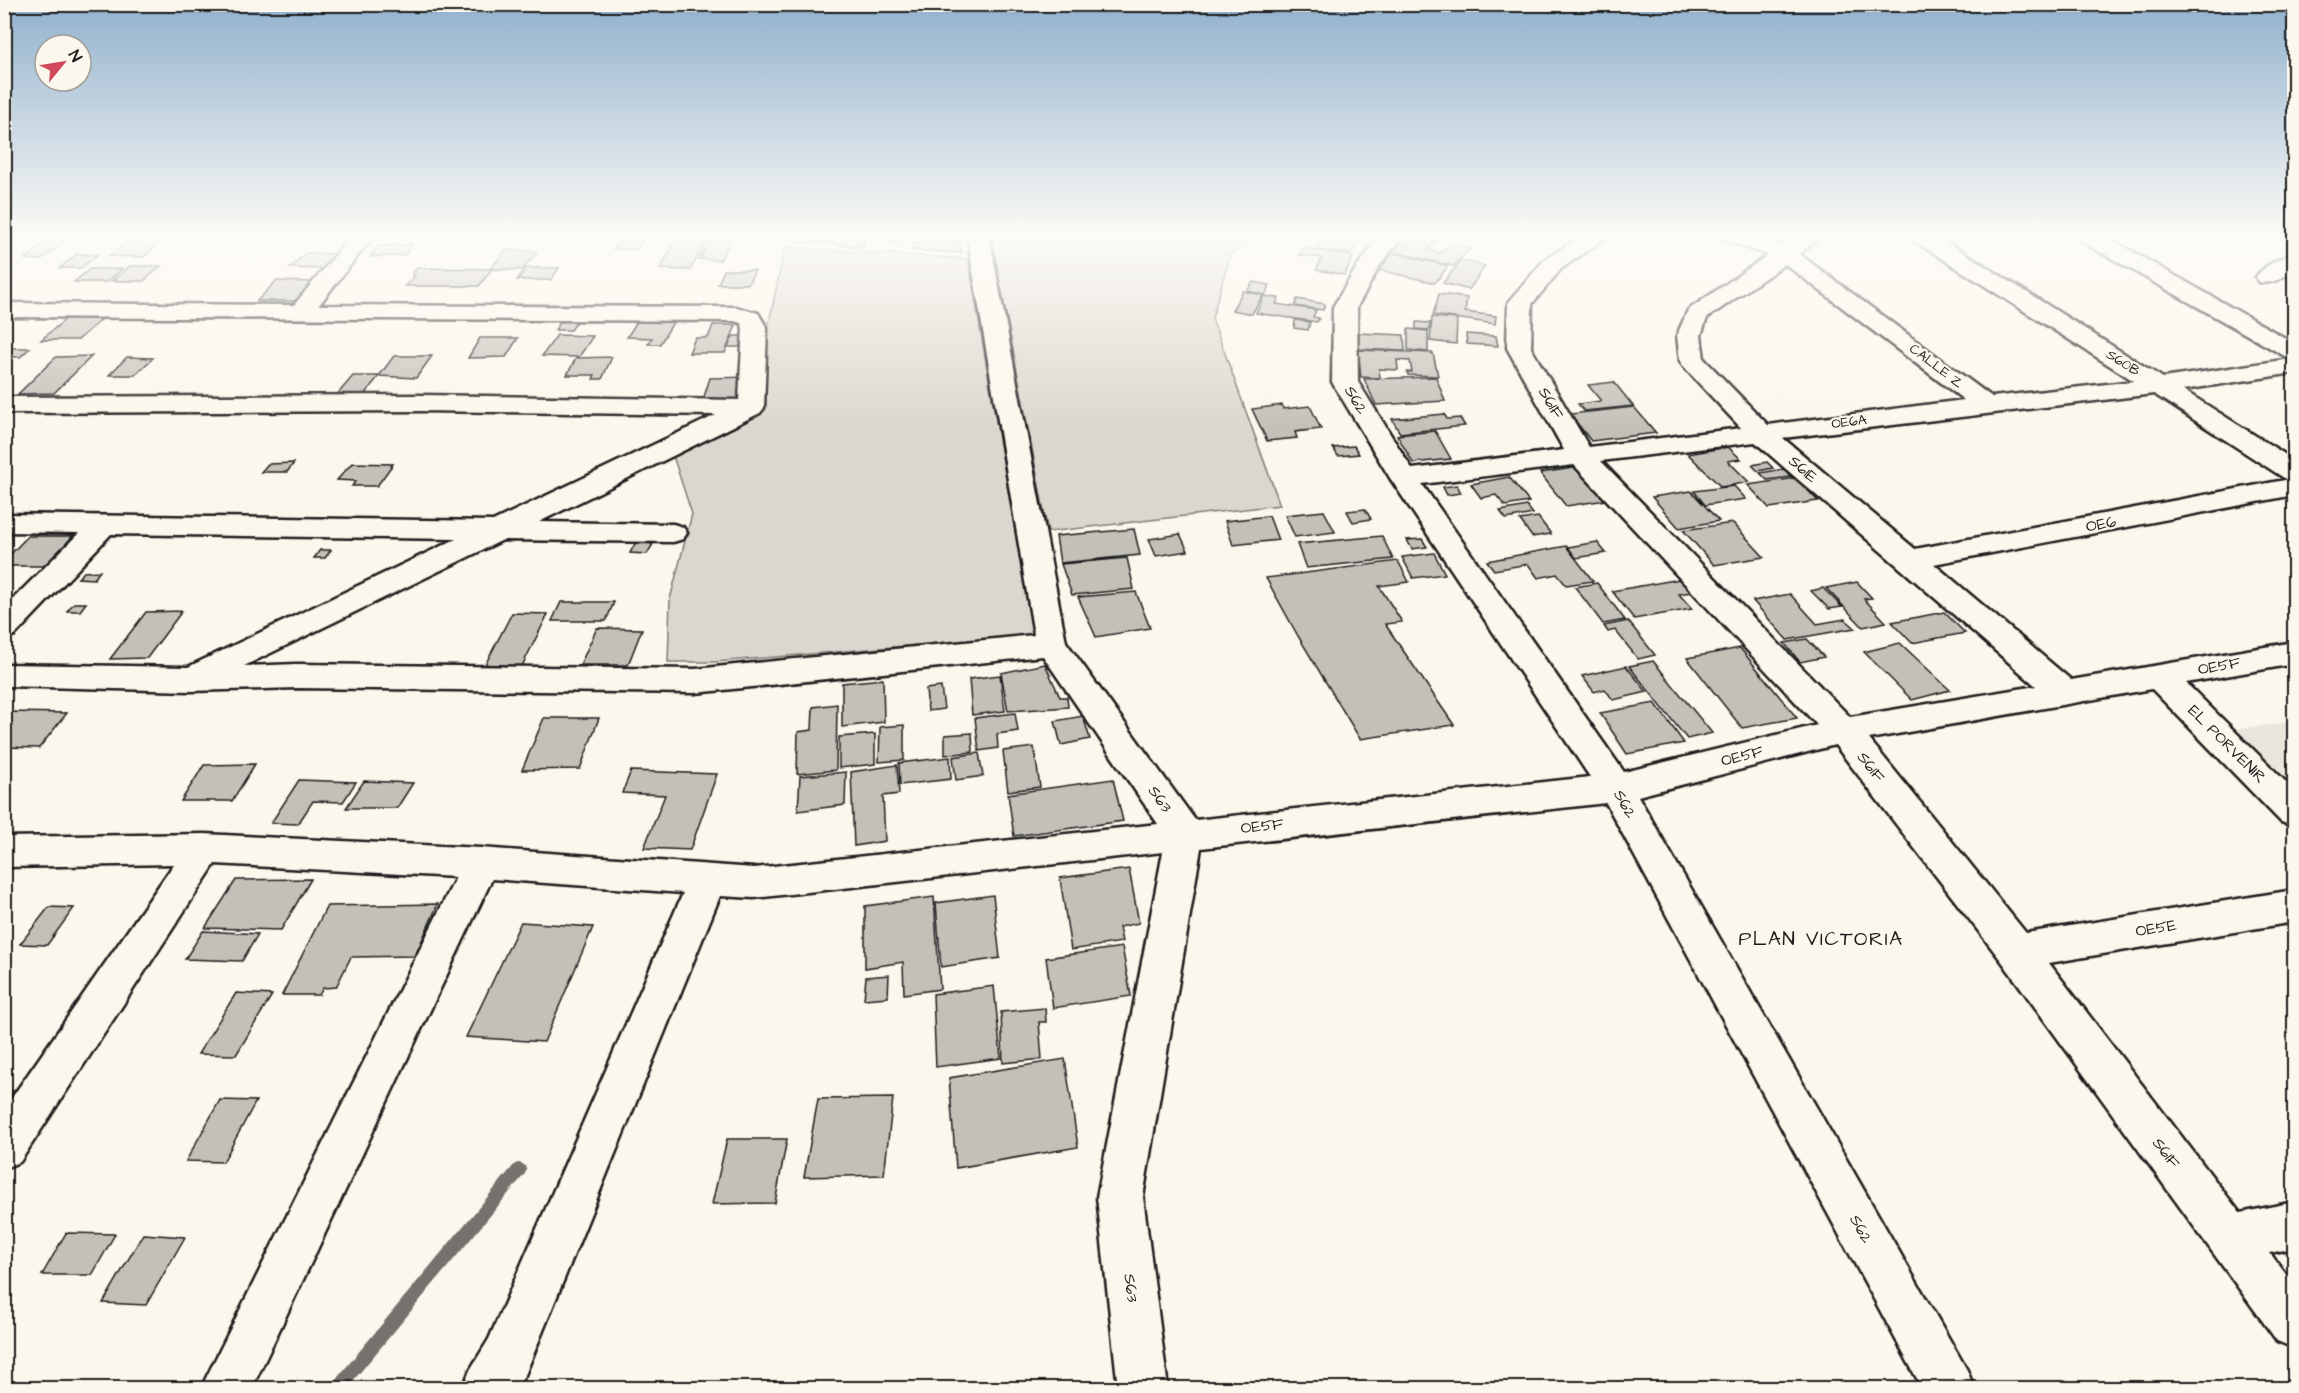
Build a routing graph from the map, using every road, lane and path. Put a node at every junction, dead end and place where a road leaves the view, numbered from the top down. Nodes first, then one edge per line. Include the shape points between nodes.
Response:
1 (310, 300) edge
2 (990, 300) edge
3 (1349, 300) edge
4 (1523, 300) edge
5 (1718, 300) edge
6 (1847, 300) edge
7 (2023, 300) edge
8 (2202, 300) edge
9 (4, 310) edge
10 (302, 310) junction
11 (2295, 353) edge
12 (2295, 366) edge
13 (2159, 386) junction
14 (4, 405) edge
15 (1987, 405) junction
16 (751, 408) junction
17 (1761, 433) junction
18 (1580, 455) junction
19 (2295, 472) edge
20 (1404, 478) junction
21 (2295, 488) edge
22 (4, 523) edge
23 (103, 525) junction
24 (494, 531) junction
25 (673, 533) dead end
26 (1907, 560) junction
27 (4, 627) edge
28 (1051, 644) junction
29 (2295, 653) edge
30 (4, 675) edge
31 (2160, 677) junction
32 (190, 679) junction
33 (2064, 692) junction
34 (1843, 731) junction
35 (1616, 788) junction
36 (2295, 812) edge
37 (1185, 834) junction
38 (205, 849) junction
39 (4, 852) edge
40 (481, 863) junction
41 (708, 880) junction
42 (2295, 906) edge
43 (2017, 951) junction
44 (4, 1147) edge
45 (2295, 1225) edge
46 (2230, 1238) junction
47 (2295, 1324) edge
48 (226, 1389) edge
49 (488, 1389) edge
50 (1143, 1389) edge
51 (1949, 1389) edge

1 - 10 street
2 - 28 street, S63
3 - 20 street, S62 via 1345,307 1345,382
4 - 18 street, S61F via 1519,348
5 - 17 street, S61E via 1696,315 1689,335 1692,361
6 - 15 street, CALLE Z
7 - 13 street, S60B
8 - 11 street
9 - 10 street
10 - 16 street via 735,314 750,318 755,328
12 - 13 street, OE6A
13 - 15 street, OE6A
13 - 19 street, S60B
14 - 16 street via 421,403
15 - 17 street, OE6A
16 - 24 street
17 - 18 street, OE6A
17 - 26 street, S61E
18 - 20 street, OE6A
18 - 34 street, S61F
20 - 35 street, S62
21 - 26 street, OE6
22 - 23 street
23 - 24 street
23 - 27 street
24 - 25 street
24 - 32 street
26 - 33 street, S61E
28 - 32 street via 695,681 297,676
28 - 37 street, S63
29 - 31 street, OE5F
30 - 32 street
31 - 33 street, OE5F
31 - 36 street, EL PORVENIR
33 - 34 street, OE5F
34 - 35 street, OE5F
34 - 43 street, S61F
35 - 37 street, OE5F
35 - 51 street, S62
37 - 41 street, OE5F via 754,883
37 - 50 street, S63 via 1120,1197
38 - 39 street, OE5F
38 - 40 street, OE5F
38 - 44 street
40 - 41 street, OE5F
40 - 48 street
41 - 49 street via 507,1357
42 - 43 street, OE5E
43 - 46 street, S61F
45 - 46 street
46 - 47 street, S61F

